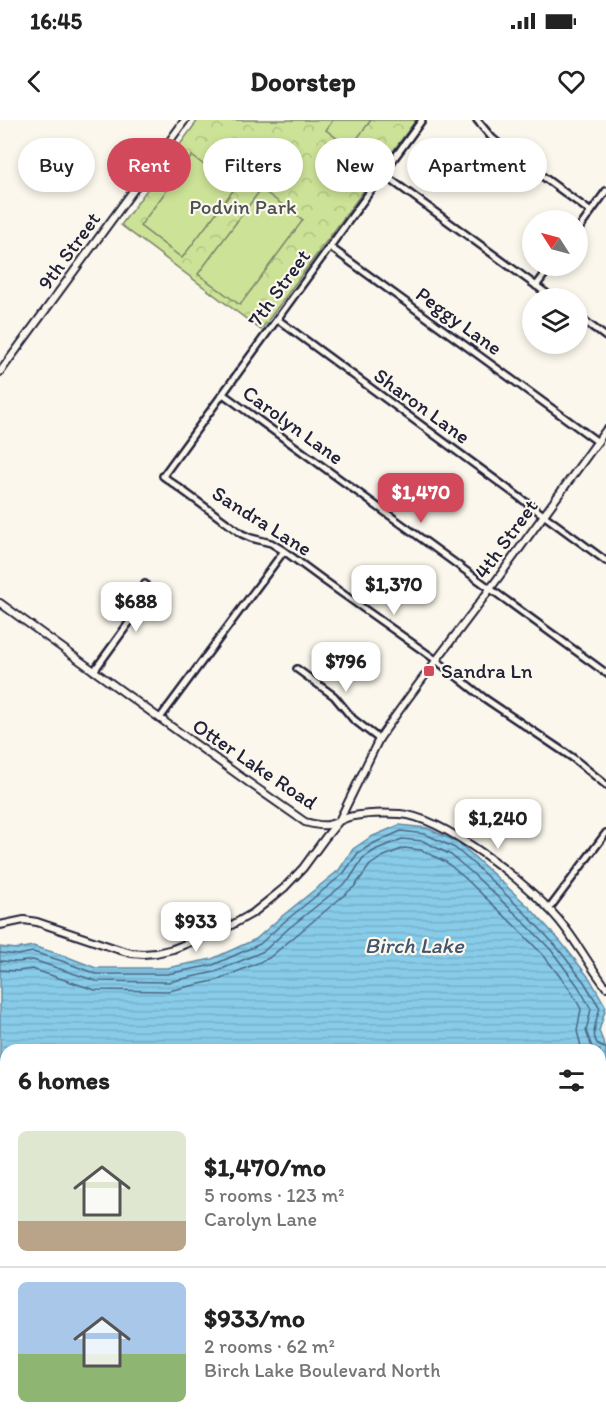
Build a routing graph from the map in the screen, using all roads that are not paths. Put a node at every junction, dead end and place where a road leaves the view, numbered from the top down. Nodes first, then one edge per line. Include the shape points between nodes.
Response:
1 (185, 120) edge
2 (422, 120) edge
3 (477, 120) edge
4 (395, 157) edge
5 (395, 183) edge
6 (606, 191) edge
7 (370, 192) edge
8 (591, 212) junction
9 (588, 216) edge
10 (330, 247) junction
11 (544, 276) edge
12 (536, 286) junction
13 (539, 288) edge
14 (277, 319) junction
15 (588, 324) edge
16 (606, 337) edge
17 (0, 372) edge
18 (223, 394) junction
19 (606, 430) edge
20 (598, 442) junction
21 (163, 476) joint
22 (544, 515) junction
23 (284, 551) junction
24 (606, 561) edge
25 (145, 584) dead end
26 (490, 589) junction
27 (0, 603) edge
28 (436, 660) junction
29 (297, 669) dead end
30 (94, 671) junction
31 (606, 673) edge
32 (160, 718) junction
33 (379, 739) junction
34 (606, 785) edge
35 (339, 821) junction
36 (606, 832) edge
37 (549, 909) junction
38 (0, 925) edge
39 (606, 987) edge

1 - 17 street, 9th Street
2 - 4 street, 7th Street
3 - 8 street via 503,147
5 - 12 street
6 - 8 street
7 - 10 street, 7th Street
8 - 9 street
10 - 14 street, 7th Street
10 - 20 street, Peggy Lane
11 - 12 street
12 - 13 street
14 - 18 street, 7th Street
14 - 22 street, Sharon Lane
15 - 16 street
18 - 21 street, 7th Street
18 - 26 street, Carolyn Lane
19 - 20 street, 4th Street
20 - 22 street, 4th Street
21 - 23 street, Sandra Lane via 238,531
22 - 24 street, Sharon Lane
22 - 26 street, 4th Street
23 - 28 street, Sandra Lane
23 - 32 street
25 - 30 street via 144,602
26 - 28 street, 4th Street
26 - 31 street, Carolyn Lane
27 - 30 street, Otter Lake Road
28 - 33 street, 4th Street
28 - 34 street, Sandra Lane
29 - 33 street via 334,696 353,719
30 - 32 street, Otter Lake Road
32 - 35 street, Otter Lake Road via 305,822 327,825
33 - 35 street, 4th Street
35 - 37 street, Otter Lake Road via 376,813 427,821 476,848
35 - 38 street, 4th Street via 294,878 253,913 168,951 131,953 37,922 24,920
36 - 37 street
37 - 39 street, Otter Lake Road

